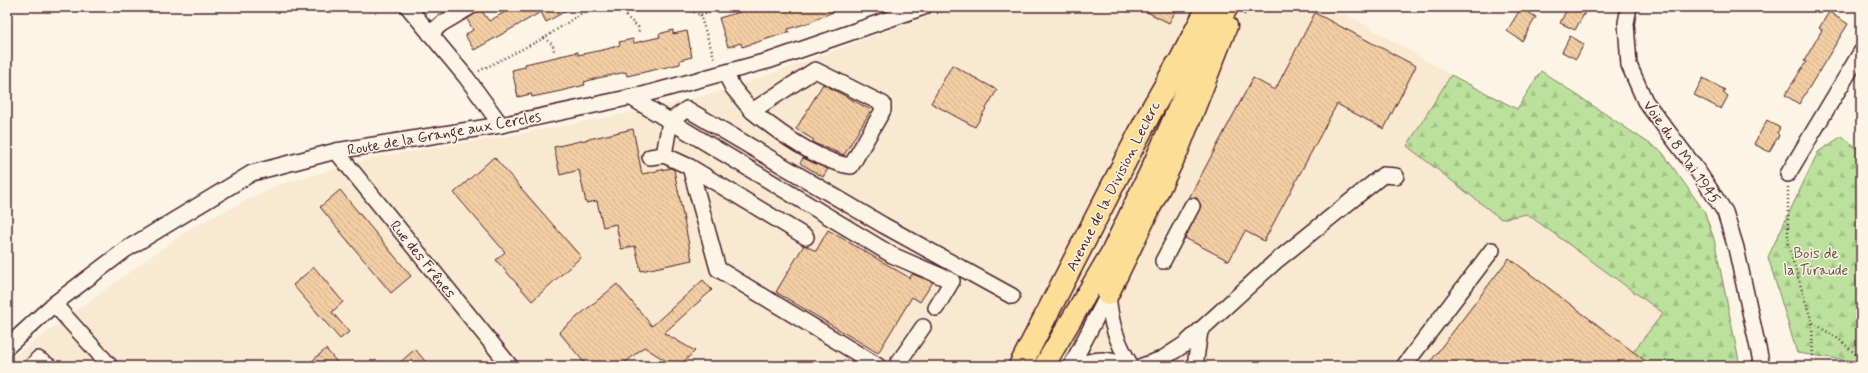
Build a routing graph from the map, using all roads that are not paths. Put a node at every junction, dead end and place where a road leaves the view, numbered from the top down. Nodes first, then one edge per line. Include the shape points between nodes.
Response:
1 (408, 7) edge
2 (470, 7) edge
3 (924, 7) edge
4 (1207, 7) edge
5 (1228, 7) edge
6 (1233, 7) edge
7 (1629, 7) edge
8 (908, 10) edge
9 (430, 34) junction
10 (1861, 52) edge
11 (1177, 65) joint
12 (722, 73) junction
13 (630, 97) junction
14 (752, 111) junction
15 (670, 120) junction
16 (501, 125) junction
17 (336, 151) junction
18 (690, 167) junction
19 (1788, 174) road end
20 (1396, 176) dead end
21 (1192, 206) dead end
22 (806, 237) dead end
23 (1492, 250) dead end
24 (1164, 261) dead end
25 (1108, 295) junction
26 (1012, 296) dead end
27 (54, 304) junction
28 (936, 308) dead end
29 (923, 327) dead end
30 (1200, 331) junction
31 (7, 347) edge
32 (32, 366) edge
33 (49, 366) edge
34 (110, 366) edge
35 (510, 366) edge
36 (878, 366) edge
37 (896, 366) edge
38 (1020, 366) edge
39 (1044, 366) edge
40 (1071, 366) edge
41 (1077, 366) edge
42 (1126, 366) edge
43 (1131, 366) edge
44 (1142, 366) edge
45 (1195, 366) edge
46 (1404, 366) edge
47 (1762, 366) edge

1 - 9 street
2 - 9 street via 441,24
3 - 8 street, Route de la Grange aux Cercles
4 - 11 main road, Avenue de la Division Leclerc
5 - 39 main road, Avenue de la Division Leclerc via 1209,38 1112,250
6 - 25 main road via 1222,43 1178,151
7 - 47 street, Voie du 8 Mai 1945 via 1626,23 1629,65 1645,101 1725,212 1736,248
8 - 12 street, Route de la Grange aux Cercles via 771,60
9 - 16 street
10 - 19 street
11 - 38 highway, Avenue de la Division Leclerc
12 - 13 street, Route de la Grange aux Cercles
12 - 14 street
13 - 15 street
13 - 16 street, Route de la Grange aux Cercles
14 - 14 street via 815,70 883,104 883,110 851,166 837,164 783,135
15 - 18 street via 657,156
15 - 26 street via 688,109 883,225
15 - 28 street via 892,255 952,281
16 - 17 street, Route de la Grange aux Cercles
17 - 27 street, Route de la Grange aux Cercles via 252,173 125,250
17 - 35 street, Rue des Frênes
18 - 22 street
18 - 36 street via 718,269
20 - 30 street via 1383,176 1275,262
21 - 24 street
23 - 46 street
25 - 40 street
25 - 43 street via 1110,319 1118,342
27 - 31 street, Route de la Grange aux Cercles
27 - 34 street
29 - 37 street
30 - 44 street via 1172,353
30 - 45 street
32 - 33 street via 38,359
41 - 42 street via 1100,359 1114,360

